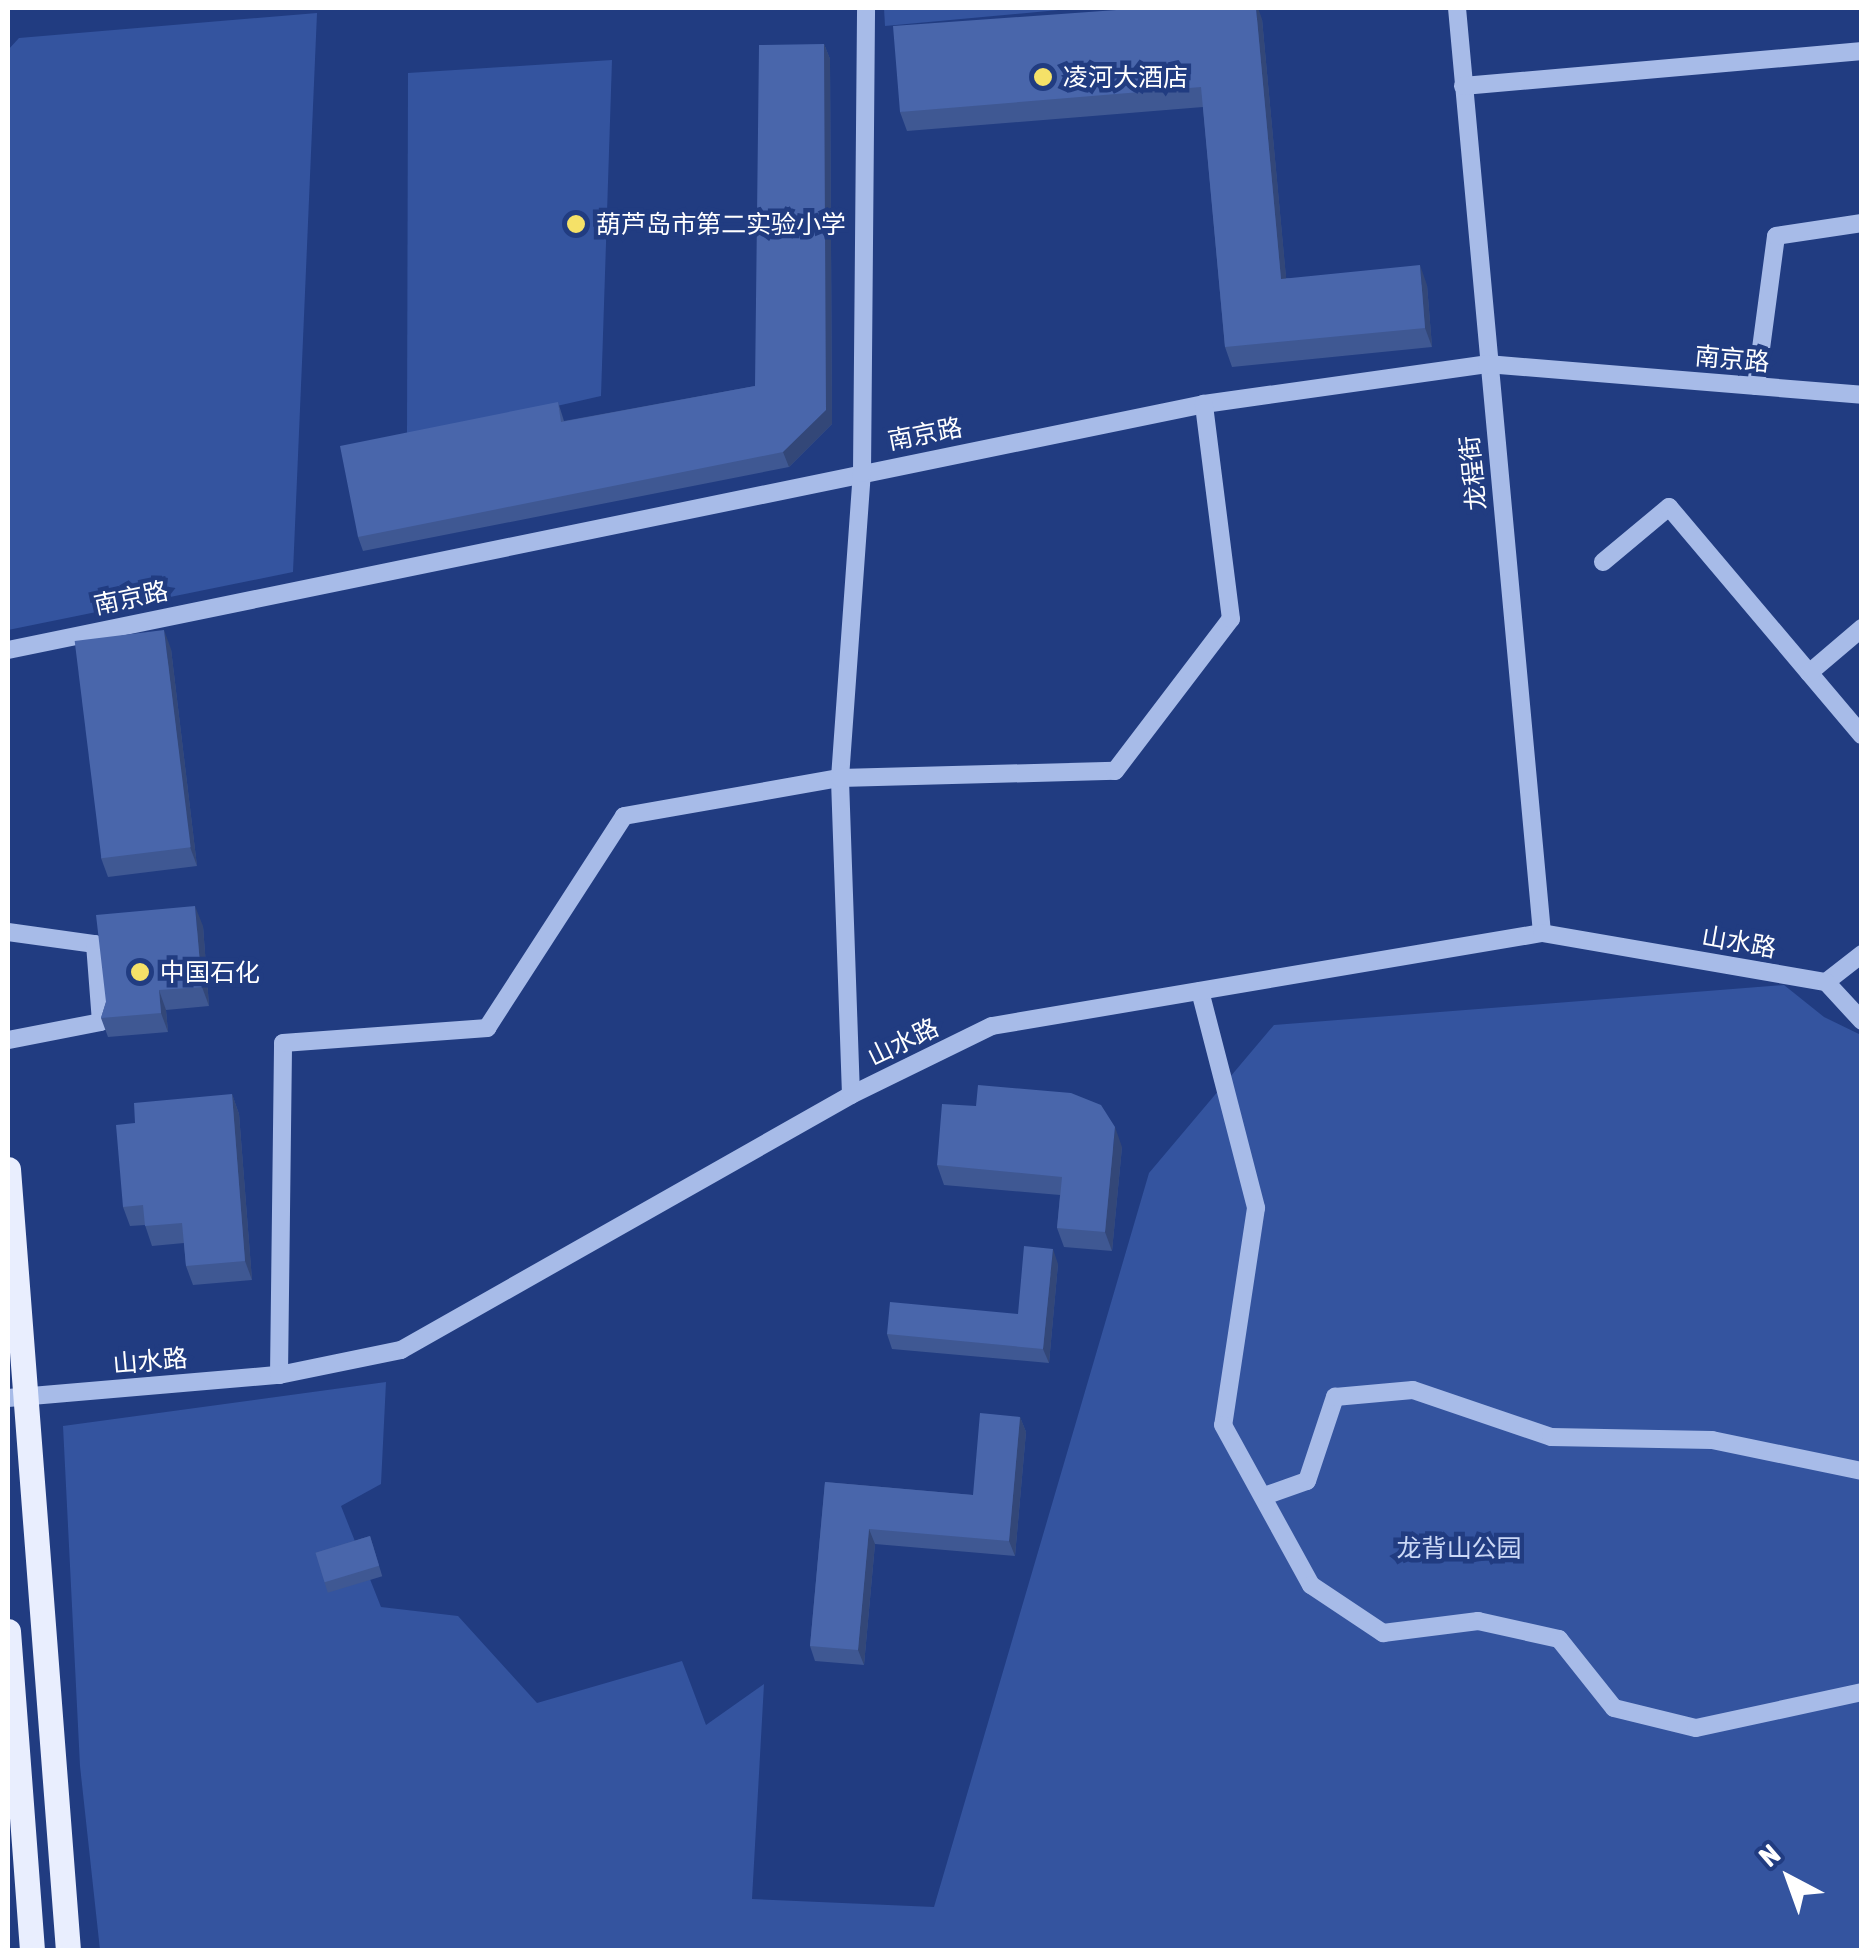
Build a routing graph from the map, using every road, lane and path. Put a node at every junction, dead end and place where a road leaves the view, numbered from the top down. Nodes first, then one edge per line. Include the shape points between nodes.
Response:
1 (866, 8) edge
2 (1457, 8) edge
3 (1862, 51) edge
4 (1463, 86) junction
5 (1862, 223) edge
6 (1487, 364) junction
7 (1756, 386) junction
8 (1862, 394) edge
9 (1204, 404) junction
10 (862, 473) junction
11 (1603, 562) dead end
12 (1862, 628) edge
13 (8, 650) edge
14 (1808, 673) junction
15 (1862, 735) edge
16 (840, 778) junction
17 (8, 932) edge
18 (1542, 934) junction
19 (1862, 954) edge
20 (1826, 982) junction
21 (1200, 991) junction
22 (1862, 1020) edge
23 (8, 1040) edge
24 (851, 1096) junction
25 (8, 1170) edge
26 (279, 1376) junction
27 (17, 1397) edge
28 (1862, 1471) edge
29 (1267, 1494) junction
30 (8, 1631) edge
31 (1862, 1692) edge
32 (32, 1950) edge
33 (68, 1950) edge

1 - 10 street
2 - 4 street, 龙程街
3 - 4 street
4 - 6 street, 龙程街
5 - 7 street via 1776,236
6 - 7 street, 南京路
6 - 9 street, 南京路
6 - 18 street, 龙程街
7 - 8 street, 南京路
9 - 10 street, 南京路
9 - 16 street via 1231,619 1115,771
10 - 13 street, 南京路
10 - 16 street
11 - 14 street via 1669,507
12 - 14 street
14 - 15 street
16 - 24 street
16 - 26 street via 624,816 487,1028 283,1043
17 - 23 street via 94,944 101,1022
18 - 20 street, 山水路
18 - 21 street, 山水路
19 - 20 street
20 - 22 street
21 - 24 street, 山水路 via 992,1026
21 - 29 street via 1256,1208 1223,1425
24 - 26 street, 山水路 via 400,1350
25 - 27 main road
26 - 27 street, 山水路
27 - 33 main road
28 - 29 street via 1712,1440 1551,1437 1413,1390 1334,1396 1307,1481
29 - 31 street via 1311,1585 1382,1633 1478,1621 1558,1639 1614,1708 1696,1728
30 - 32 main road

